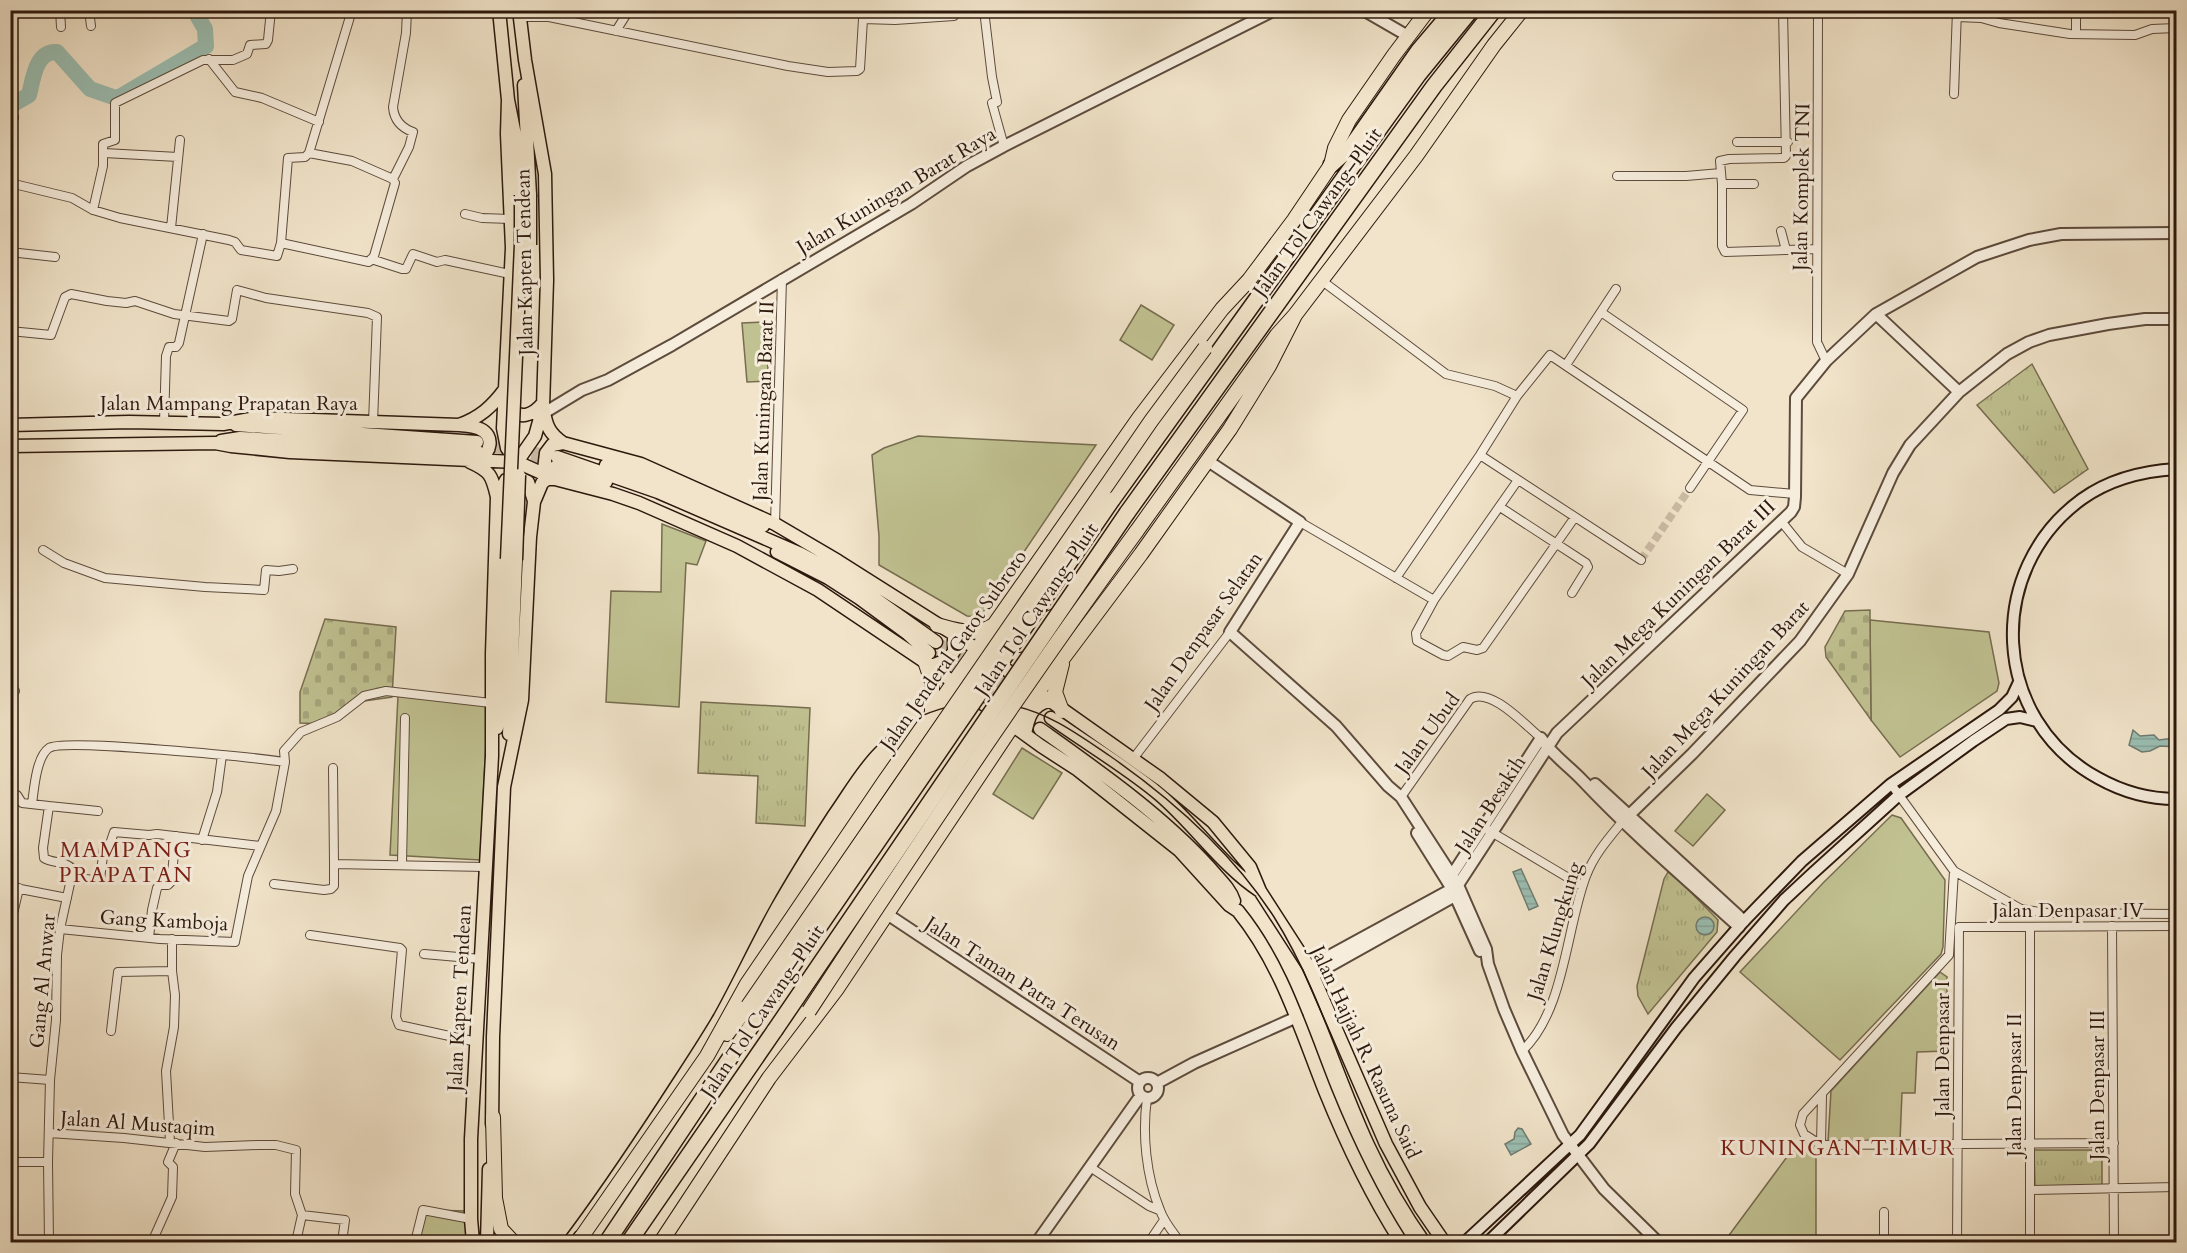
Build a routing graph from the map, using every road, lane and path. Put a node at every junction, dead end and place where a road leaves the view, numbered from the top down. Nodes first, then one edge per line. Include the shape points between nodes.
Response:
1 (60, 10) edge
2 (89, 10) edge
3 (271, 10) edge
4 (352, 10) edge
5 (407, 10) edge
6 (499, 10) edge
7 (629, 10) edge
8 (905, 10) edge
9 (957, 10) edge
10 (984, 10) edge
11 (1275, 10) edge
12 (1363, 10) edge
13 (1428, 10) edge
14 (1453, 10) edge
15 (1470, 10) edge
16 (1494, 10) edge
17 (1522, 10) edge
18 (1783, 10) edge
19 (1818, 10) edge
20 (2076, 10) edge
21 (520, 14) edge
22 (1957, 14) edge
23 (905, 20) junction
24 (90, 26) dead end
25 (62, 27) dead end
26 (2176, 28) edge
27 (616, 31) junction
28 (2076, 34) junction
29 (1408, 36) junction
30 (212, 59) junction
31 (525, 60) junction
32 (1954, 94) dead end
33 (508, 100) junction
34 (14, 117) dead end
35 (319, 122) junction
36 (10, 133) edge
37 (180, 140) dead end
38 (1737, 142) dead end
39 (1788, 142) junction
40 (1004, 146) junction
41 (104, 153) junction
42 (309, 153) junction
43 (178, 157) junction
44 (1331, 165) junction
45 (1721, 173) junction
46 (1617, 176) dead end
47 (393, 179) junction
48 (10, 183) edge
49 (1722, 184) junction
50 (1754, 184) dead end
51 (525, 195) junction
52 (93, 210) junction
53 (465, 214) dead end
54 (511, 219) junction
55 (171, 228) junction
56 (1781, 231) dead end
57 (2176, 233) edge
58 (203, 234) junction
59 (1744, 242) dead end
60 (281, 243) junction
61 (1817, 249) junction
62 (1786, 250) junction
63 (1739, 251) junction
64 (10, 252) edge
65 (55, 257) dead end
66 (370, 261) junction
67 (510, 274) junction
68 (783, 279) junction
69 (1249, 280) junction
70 (1321, 280) junction
71 (1616, 290) dead end
72 (1601, 312) junction
73 (1876, 314) junction
74 (184, 315) junction
75 (1294, 315) junction
76 (2176, 318) edge
77 (10, 331) edge
78 (1826, 361) junction
79 (1566, 365) junction
80 (2176, 380) edge
81 (1959, 392) junction
82 (504, 394) junction
83 (1517, 396) junction
84 (544, 408) junction
85 (2176, 410) edge
86 (164, 422) junction
87 (373, 423) junction
88 (223, 424) junction
89 (10, 425) edge
90 (459, 425) junction
91 (563, 443) junction
92 (10, 446) edge
93 (475, 453) junction
94 (1480, 455) junction
95 (509, 457) junction
96 (1208, 461) junction
97 (1707, 463) junction
98 (556, 468) junction
99 (2176, 469) edge
100 (1518, 480) junction
101 (505, 481) junction
102 (1690, 488) tunnel mouth
103 (1795, 494) junction
104 (497, 497) junction
105 (534, 502) junction
106 (1078, 506) junction
107 (1500, 507) junction
108 (1575, 517) junction
109 (1781, 521) junction
110 (1300, 522) junction
111 (775, 524) junction
112 (792, 535) junction
113 (1557, 544) junction
114 (1051, 545) junction
115 (737, 546) junction
116 (43, 550) dead end
117 (1141, 554) junction
118 (512, 559) junction
119 (1641, 560) dead end
120 (293, 569) dead end
121 (1848, 574) junction
122 (1396, 578) junction
123 (1115, 589) junction
124 (1572, 593) dead end
125 (1434, 600) junction
126 (1105, 602) junction
127 (937, 625) junction
128 (992, 627) junction
129 (1230, 632) junction
130 (954, 635) junction
131 (916, 643) junction
132 (977, 649) junction
133 (930, 655) junction
134 (1064, 657) junction
135 (1001, 666) junction
136 (954, 681) junction
137 (2019, 682) junction
138 (1037, 693) junction
139 (1049, 702) junction
140 (491, 703) junction
141 (931, 714) junction
142 (1056, 715) junction
143 (405, 718) dead end
144 (2037, 721) junction
145 (1013, 724) junction
146 (1040, 729) dead end
147 (1025, 734) junction
148 (1549, 740) junction
149 (222, 755) junction
150 (492, 756) junction
151 (1133, 759) junction
152 (285, 762) junction
153 (508, 765) junction
154 (333, 768) dead end
155 (1891, 784) junction
156 (1388, 786) junction
157 (10, 793) edge
158 (1899, 795) junction
159 (1401, 797) junction
160 (2176, 799) edge
161 (32, 804) junction
162 (49, 806) junction
163 (98, 811) dead end
164 (861, 818) junction
165 (1625, 819) junction
166 (1488, 830) junction
167 (176, 836) junction
168 (202, 840) junction
169 (260, 846) junction
170 (334, 864) junction
171 (402, 864) junction
172 (919, 866) junction
173 (485, 867) junction
174 (1954, 871) junction
175 (1452, 875) junction
176 (72, 877) junction
177 (274, 884) dead end
178 (1582, 886) junction
179 (15, 887) edge
180 (1455, 890) junction
181 (1260, 891) junction
182 (67, 898) junction
183 (1238, 910) junction
184 (886, 914) junction
185 (2176, 914) edge
186 (1741, 924) junction
187 (2176, 926) edge
188 (10, 927) edge
189 (1959, 927) joint
190 (2030, 927) junction
191 (2112, 927) junction
192 (60, 929) junction
193 (310, 935) dead end
194 (149, 938) junction
195 (172, 939) junction
196 (424, 954) dead end
197 (481, 959) junction
198 (172, 971) junction
199 (1311, 971) junction
200 (1297, 1017) junction
201 (111, 1031) dead end
202 (477, 1042) junction
203 (1521, 1051) junction
204 (707, 1056) junction
205 (784, 1056) junction
206 (10, 1077) edge
207 (50, 1080) junction
208 (1140, 1082) junction
209 (1157, 1083) junction
210 (1822, 1095) junction
211 (1144, 1096) junction
212 (493, 1117) junction
213 (49, 1133) junction
214 (173, 1143) junction
215 (2114, 1143) junction
216 (1957, 1144) junction
217 (2030, 1144) junction
218 (1570, 1145) junction
219 (1821, 1145) junction
220 (1578, 1156) junction
221 (10, 1162) edge
222 (48, 1162) junction
223 (1090, 1167) junction
224 (2176, 1187) edge
225 (2114, 1188) junction
226 (2030, 1190) junction
227 (1160, 1210) junction
228 (1884, 1212) dead end
229 (302, 1215) junction
230 (471, 1219) junction
231 (1164, 1220) junction
232 (504, 1236) edge
233 (582, 1237) edge
234 (1469, 1241) edge
235 (50, 1242) edge
236 (153, 1242) edge
237 (296, 1242) edge
238 (342, 1242) edge
239 (415, 1242) edge
240 (473, 1242) edge
241 (487, 1242) edge
242 (513, 1242) edge
243 (564, 1242) edge
244 (607, 1242) edge
245 (629, 1242) edge
246 (661, 1242) edge
247 (1036, 1242) edge
248 (1149, 1242) edge
249 (1180, 1242) edge
250 (1401, 1242) edge
251 (1444, 1242) edge
252 (1488, 1242) edge
253 (1658, 1242) edge
254 (1884, 1242) edge
255 (1957, 1242) edge
256 (2030, 1242) edge
257 (2114, 1242) edge

1 - 25 street
2 - 24 street
3 - 30 street via 267,43 250,45 247,54 237,59
4 - 35 street
5 - 47 street via 393,107 399,123 413,132
6 - 33 main road, Jalan Kapten Tendean
7 - 27 street
8 - 23 street
9 - 23 street via 954,16
10 - 40 street via 998,102 992,103
11 - 40 street, Jalan Kuningan Barat Raya
12 - 29 street
13 - 29 highway, Jalan Jenderal Gatot Subroto
14 - 44 highway via 1419,50 1351,147
15 - 244 highway, Jalan Tol Cawang–Pluit, bridge via 1418,75 1112,500
16 - 245 highway, Jalan Tol Cawang–Pluit, bridge via 1434,86 1127,513
17 - 70 highway
18 - 39 street
19 - 61 street, Jalan Komplek TNI
20 - 28 street
21 - 27 street
21 - 31 main road, Jalan Kapten Tendean
22 - 28 street
22 - 32 street
23 - 27 street via 863,20 860,69 828,72
26 - 28 street via 2152,29 2135,35
29 - 44 highway, Jalan Jenderal Gatot Subroto via 1349,120
30 - 35 street via 235,92 262,98
30 - 41 street via 115,103 115,141 104,143
31 - 51 main road, Jalan Kapten Tendean
31 - 84 main road, Jalan Kapten Tendean via 545,174
33 - 51 main road, Jalan Kapten Tendean
33 - 54 main road, Jalan Kapten Tendean
34 - 36 street
35 - 42 street
37 - 43 street
38 - 39 street
39 - 45 street via 1784,158 1724,160 1720,161
40 - 68 street, Jalan Kuningan Barat Raya
41 - 43 street
41 - 52 street
42 - 47 street via 351,161
42 - 60 street via 288,158
43 - 55 street
44 - 69 highway, Jalan Jenderal Gatot Subroto
45 - 46 street
45 - 49 street
47 - 66 street via 379,242
48 - 52 street via 72,198
49 - 50 street
49 - 63 street via 1722,246 1725,252
51 - 118 main road, Jalan Kapten Tendean, bridge
52 - 55 street
53 - 54 street
54 - 67 main road, Jalan Kapten Tendean
55 - 58 street
56 - 62 street
57 - 73 street, Jalan Mega Kuningan Barat III via 2061,234 2029,240 1977,257
58 - 60 street via 235,242 241,250 275,256
58 - 74 street
59 - 63 street
60 - 66 street
61 - 62 street
61 - 78 street, Jalan Komplek TNI via 1817,342
62 - 63 street
64 - 65 street
66 - 67 street via 402,269 413,255
67 - 82 main road, Jalan Kapten Tendean
68 - 84 street, Jalan Kuningan Barat Raya via 608,380
68 - 111 street, Jalan Kuningan Barat II
69 - 106 highway, Jalan Jenderal Gatot Subroto via 1222,309
69 - 204 highway, Jalan Jenderal Gatot Subroto, bridge via 1229,315 1132,449 748,1006
70 - 75 highway
70 - 83 street via 1446,374 1495,386
71 - 72 street
72 - 79 street
72 - 97 street via 1743,411
73 - 78 street, Jalan Mega Kuningan Barat III
73 - 81 street
74 - 77 street via 135,301 107,301 71,294 64,297 51,335
74 - 86 street via 179,343 169,347 166,356
74 - 87 street via 231,320 237,291 377,317
75 - 96 highway via 1251,399
75 - 205 highway, bridge via 1047,654 929,827 791,1039
76 - 81 street, Jalan Mega Kuningan Barat via 2108,324 2029,342 2007,354
78 - 103 street, Jalan Mega Kuningan Barat III via 1794,404
79 - 83 street via 1550,355
79 - 97 street
80 - 85 street
81 - 121 street, Jalan Mega Kuningan Barat via 1910,446 1893,473
82 - 84 main road via 511,411 521,415
82 - 90 main road, Jalan Mampang Prapatan Raya via 477,418
82 - 95 main road, Jalan Kapten Tendean via 503,428
83 - 94 street
84 - 91 main road via 548,429
84 - 95 main road, Jalan Kapten Tendean via 535,436
86 - 88 main road, Jalan Mampang Prapatan Raya
86 - 89 main road, Jalan Mampang Prapatan Raya
87 - 88 main road, Jalan Mampang Prapatan Raya via 256,418
87 - 90 main road, Jalan Mampang Prapatan Raya
88 - 93 main road
90 - 93 main road via 482,430 489,438 484,457
91 - 98 main road via 552,445 546,453 544,470
91 - 111 main road via 641,464
92 - 93 main road, Jalan Mampang Prapatan Raya via 215,443 290,452
93 - 95 main road, Jalan Mampang Prapatan Raya
93 - 104 main road, Jalan Kapten Tendean via 490,475
94 - 100 street
94 - 122 street
95 - 98 main road
95 - 101 main road
96 - 110 street
96 - 117 highway
97 - 102 street
97 - 103 street via 1750,490
98 - 105 main road, Jalan Kapten Tendean via 542,483
98 - 112 main road via 606,465
98 - 115 main road
98 - 131 main road via 655,499 782,554 859,598
98 - 133 main road via 658,492 801,554 846,578
99 - 137 street via 2132,475 2106,485 2063,515 2037,547 2020,585 2013,626 2012,646
100 - 107 street
100 - 108 street
101 - 104 main road
101 - 105 main road via 517,477 528,482
103 - 109 street, Jalan Mega Kuningan Barat III via 1794,507
104 - 140 main road, Jalan Kapten Tendean
105 - 153 main road, Jalan Kapten Tendean via 522,700
106 - 114 highway, Jalan Jenderal Gatot Subroto
106 - 117 highway via 1079,538 1088,555 1111,562
107 - 113 street
107 - 125 street
108 - 113 street
108 - 119 street
109 - 121 street via 1802,547
109 - 148 street, Jalan Mega Kuningan Barat III
110 - 122 street
110 - 129 street, Jalan Denpasar Selatan
111 - 112 main road
112 - 127 main road, Jalan Hajjah R. Rasuna Said
113 - 124 street via 1588,567
113 - 125 street via 1480,650 1463,647 1443,656 1416,641 1416,633
114 - 123 highway via 1054,584 1067,596 1089,599
114 - 128 highway, Jalan Jenderal Gatot Subroto
115 - 131 main road via 817,580
115 - 133 main road
116 - 120 street via 64,563 105,578 205,587 264,590 266,570
117 - 123 highway
118 - 150 main road, Jalan Kapten Tendean via 501,704
118 - 153 main road, Jalan Kapten Tendean
121 - 165 street, Jalan Mega Kuningan Barat via 1800,641
122 - 125 street
123 - 126 highway
126 - 134 highway
126 - 135 highway via 1053,616 1024,639
127 - 128 highway via 975,632
127 - 130 main road, Jalan Hajjah R. Rasuna Said
128 - 132 highway, Jalan Jenderal Gatot Subroto
129 - 151 street, Jalan Denpasar Selatan
129 - 156 street via 1336,726
130 - 132 main road, Jalan Hajjah R. Rasuna Said
130 - 133 main road via 954,651 949,659
131 - 133 main road
132 - 135 main road, Jalan Hajjah R. Rasuna Said
132 - 136 highway, Jalan Jenderal Gatot Subroto
133 - 136 main road
133 - 141 highway
134 - 138 highway
134 - 142 highway via 1055,692
135 - 138 main road, Jalan Hajjah R. Rasuna Said
136 - 141 highway, Jalan Jenderal Gatot Subroto
136 - 145 main road
137 - 144 street
137 - 155 street via 2012,697 1999,710
138 - 139 main road, Jalan Hajjah R. Rasuna Said
138 - 145 highway
139 - 142 main road, Jalan Hajjah R. Rasuna Said
139 - 147 main road via 1037,705
140 - 150 main road, Jalan Kapten Tendean
140 - 152 street, Gang Kamboja via 386,691 370,693 337,717 301,732 284,751
141 - 164 highway, Jalan Jenderal Gatot Subroto
142 - 151 main road, Jalan Hajjah R. Rasuna Said
142 - 181 main road via 1160,795 1241,878
143 - 171 street
144 - 158 street via 2006,719
144 - 160 street via 2067,758 2087,773 2140,796
145 - 147 main road
145 - 172 highway
146 - 183 main road via 1086,761 1187,844 1224,885
147 - 183 main road via 1078,770 1179,850
148 - 159 street, Jalan Ubud via 1493,698 1475,696
148 - 165 street
148 - 166 street, Jalan Besakih
149 - 152 street
149 - 161 street via 52,746 37,772
149 - 168 street
150 - 173 main road, Jalan Kapten Tendean
151 - 181 main road, Jalan Hajjah R. Rasuna Said via 1213,822 1250,867
152 - 169 street, Gang Kamboja via 276,812
153 - 212 main road, Jalan Kapten Tendean via 498,903
154 - 170 street
155 - 158 street
155 - 186 street via 1802,861
156 - 159 street
156 - 180 street
157 - 161 street via 22,803
158 - 174 street
158 - 220 street via 1784,900 1676,1028
159 - 175 street
161 - 162 street
162 - 163 street
162 - 176 street via 43,854 47,860 70,866
164 - 172 highway via 887,816 900,820 915,837
164 - 204 highway, Jalan Jenderal Gatot Subroto via 747,984
165 - 178 street, Jalan Klungkung via 1596,855
165 - 186 street
166 - 175 street, Jalan Besakih
166 - 178 street
166 - 180 street, Jalan Besakih
167 - 168 street
167 - 176 street via 114,832 109,847 104,848 100,879
167 - 194 street via 171,882 157,888
168 - 169 street
169 - 195 street, Gang Kamboja via 243,891 236,941
170 - 171 street
170 - 177 street via 331,889
171 - 173 street
172 - 184 highway
173 - 197 main road, Jalan Kapten Tendean
174 - 185 street via 2032,912
174 - 210 street via 1949,955
175 - 180 street
176 - 182 street
178 - 203 street, Jalan Klungkung via 1557,987 1534,1039
179 - 182 street, Gang Al Anwar
179 - 188 street
180 - 199 street, Jalan Besakih
180 - 203 street
181 - 199 main road, Jalan Hajjah R. Rasuna Said
182 - 192 street, Gang Al Anwar
183 - 200 main road via 1276,968
184 - 205 highway via 836,990
184 - 208 street, Jalan Taman Patra Terusan
186 - 218 street via 1694,978
187 - 191 street, Jalan Denpasar IV
189 - 190 street, Jalan Denpasar IV
189 - 216 street, Jalan Denpasar I
190 - 191 street, Jalan Denpasar IV
190 - 217 street, Jalan Denpasar II
191 - 215 street, Jalan Denpasar III
192 - 194 street, Gang Kamboja
192 - 207 street, Gang Al Anwar
193 - 202 street via 400,948 396,1017 399,1024
194 - 195 street, Gang Kamboja
195 - 198 street
196 - 197 street
197 - 202 main road, Jalan Kapten Tendean
198 - 201 street via 118,972
198 - 214 street via 174,1027 166,1071
199 - 251 main road, Jalan Hajjah R. Rasuna Said via 1382,1136
200 - 209 street
200 - 250 main road via 1349,1145
202 - 230 main road, Jalan Kapten Tendean
203 - 218 street
204 - 233 highway, Jalan Jenderal Gatot Subroto
205 - 246 highway
206 - 207 street
207 - 213 street, Gang Al Anwar
208 - 209 street via 1150,1078
208 - 211 street via 1138,1089
209 - 211 street via 1156,1094
210 - 219 street
210 - 219 street via 1803,1114 1800,1125 1804,1134
211 - 223 street
211 - 227 street via 1146,1150
212 - 232 highway via 495,1198
212 - 241 main road, Jalan Kapten Tendean
213 - 214 street, Jalan Al Mustaqim
213 - 222 street, Gang Al Anwar
214 - 229 street, Jalan Al Mustaqim via 205,1147 276,1145 296,1150 295,1194
214 - 236 street via 168,1162 173,1167 172,1197
215 - 217 street
215 - 225 street, Jalan Denpasar III
216 - 217 street
216 - 219 street
216 - 255 street, Jalan Denpasar I
217 - 226 street, Jalan Denpasar II
218 - 220 street
218 - 234 street
220 - 252 street
220 - 253 street via 1604,1189
221 - 222 street
222 - 235 street, Gang Al Anwar
223 - 227 street
223 - 247 street
224 - 225 street
225 - 226 street
225 - 257 street, Jalan Denpasar III
226 - 256 street, Jalan Denpasar II
227 - 231 street
228 - 254 street
229 - 237 street
229 - 238 street via 345,1220
230 - 239 street via 423,1210
230 - 240 main road, Jalan Kapten Tendean
231 - 248 street
231 - 249 street
232 - 242 highway
233 - 243 highway

